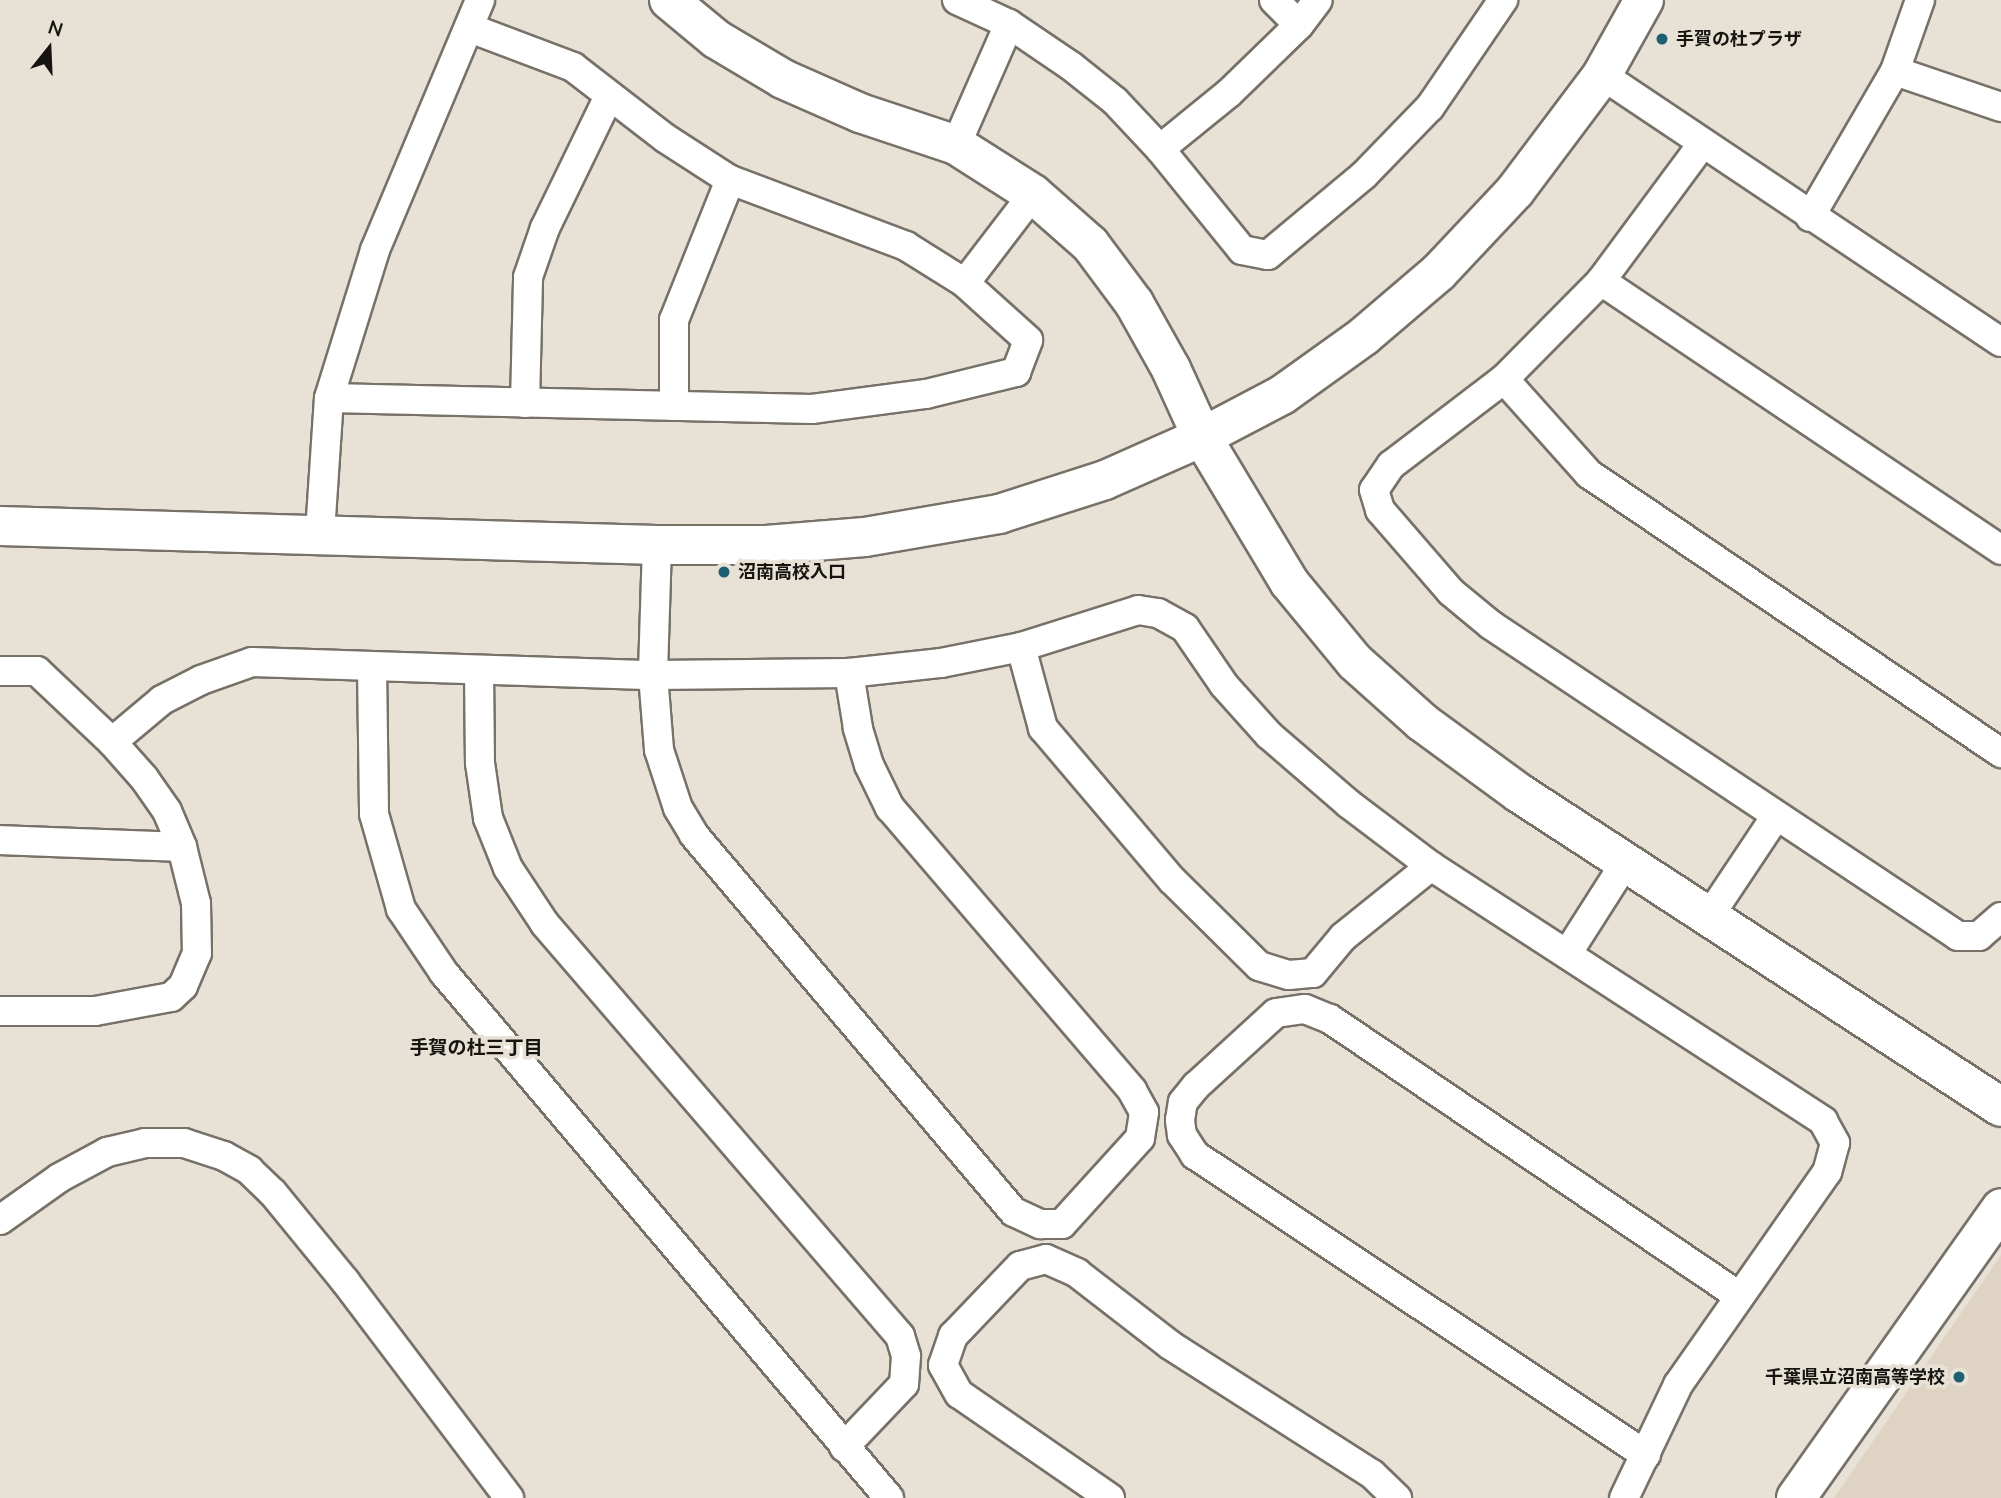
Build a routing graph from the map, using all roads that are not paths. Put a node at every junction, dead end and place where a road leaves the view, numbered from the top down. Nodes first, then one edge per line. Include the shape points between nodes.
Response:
1 (481, 0) edge
2 (669, 0) edge
3 (957, 0) edge
4 (1275, 0) edge
5 (1318, 0) edge
6 (1503, 0) edge
7 (1644, 0) edge
8 (1920, 0) edge
9 (1009, 24) junction
10 (1298, 25) junction
11 (470, 28) junction
12 (1895, 71) junction
13 (1602, 75) junction
14 (609, 96) junction
15 (2001, 107) edge
16 (1703, 143) junction
17 (956, 145) junction
18 (1160, 149) junction
19 (730, 180) junction
20 (1033, 194) junction
21 (1810, 217) junction
22 (1601, 281) junction
23 (965, 283) junction
24 (2001, 342) edge
25 (1504, 379) junction
26 (329, 398) junction
27 (525, 403) junction
28 (674, 406) junction
29 (1202, 437) junction
30 (0, 526) edge
31 (320, 533) junction
32 (657, 545) junction
33 (2001, 550) edge
34 (1021, 647) junction
35 (372, 667) junction
36 (479, 670) junction
37 (0, 671) edge
38 (849, 673) junction
39 (653, 675) junction
40 (112, 742) junction
41 (2001, 753) edge
42 (1776, 816) junction
43 (0, 840) edge
44 (183, 847) junction
45 (1625, 863) junction
46 (1431, 866) junction
47 (1710, 915) junction
48 (2001, 917) edge
49 (1567, 954) junction
50 (0, 1011) edge
51 (2001, 1107) edge
52 (2001, 1208) edge
53 (0, 1220) edge
54 (1739, 1296) junction
55 (844, 1447) junction
56 (1646, 1455) junction
57 (509, 1498) edge
58 (889, 1498) edge
59 (1110, 1498) edge
60 (1397, 1498) edge
61 (1624, 1498) edge
62 (1796, 1498) edge

1 - 11 street
2 - 17 street via 716,39 783,79 860,113
3 - 9 street
4 - 10 street
5 - 10 street
6 - 18 street via 1430,107 1364,175 1268,255 1242,250
7 - 13 street
8 - 12 street
9 - 17 street
9 - 18 street via 1115,100
10 - 18 street via 1229,93
11 - 14 street via 573,67
11 - 26 street via 375,250
12 - 15 street
12 - 21 street
13 - 16 street
13 - 29 street via 1515,191 1439,272 1364,336 1282,395
14 - 19 street
14 - 27 street via 545,228 528,277
16 - 21 street
16 - 22 street
17 - 20 street
19 - 23 street via 906,246
19 - 28 street via 674,320
20 - 23 street
20 - 29 street via 1090,244 1134,303
21 - 24 street
22 - 25 street
22 - 33 street
23 - 28 street via 1028,340 1016,372 926,394 812,409
25 - 41 street via 1589,474
25 - 42 street via 1391,465 1374,490 1380,510 1451,592 1491,625
26 - 27 street
26 - 31 street
27 - 28 street
29 - 32 street via 1105,480 999,514 865,537 766,545
29 - 45 street via 1289,582 1355,662 1467,757
30 - 31 street
31 - 32 street
32 - 39 street
34 - 38 street via 941,663
34 - 46 street via 1138,610 1158,613 1185,628 1224,685 1269,735
34 - 46 street via 1043,728 1172,880 1259,966 1289,975 1313,973 1343,937
35 - 36 street
35 - 40 street via 251,662 162,700
35 - 55 street via 374,814 401,909 444,974
36 - 39 street
36 - 55 street via 480,763 488,818 508,868 545,924 900,1336 906,1356 904,1384
37 - 40 street via 37,671
38 - 39 street
38 - 39 street via 865,753 890,808 1132,1090 1144,1112 1140,1138 1062,1224 1040,1224 1014,1212 694,835 678,808 659,750
40 - 44 street via 167,811
42 - 47 street
42 - 48 street via 1958,936 1979,936
43 - 44 street
44 - 50 street via 196,904 197,953 183,986 171,997 95,1011
45 - 47 street
45 - 49 street
46 - 49 street
47 - 51 street
49 - 54 street via 1824,1121 1835,1143 1827,1172
52 - 62 street
53 - 57 street via 59,1178 107,1152 145,1143 184,1143 224,1156 249,1170 273,1193
54 - 56 street via 1678,1385
54 - 56 street via 1331,1019 1305,1009 1276,1013 1183,1102 1182,1135 1195,1155
55 - 58 street
56 - 61 street
59 - 60 street via 959,1394 943,1365 953,1336 1020,1266 1046,1259 1077,1273 1170,1345 1372,1474

